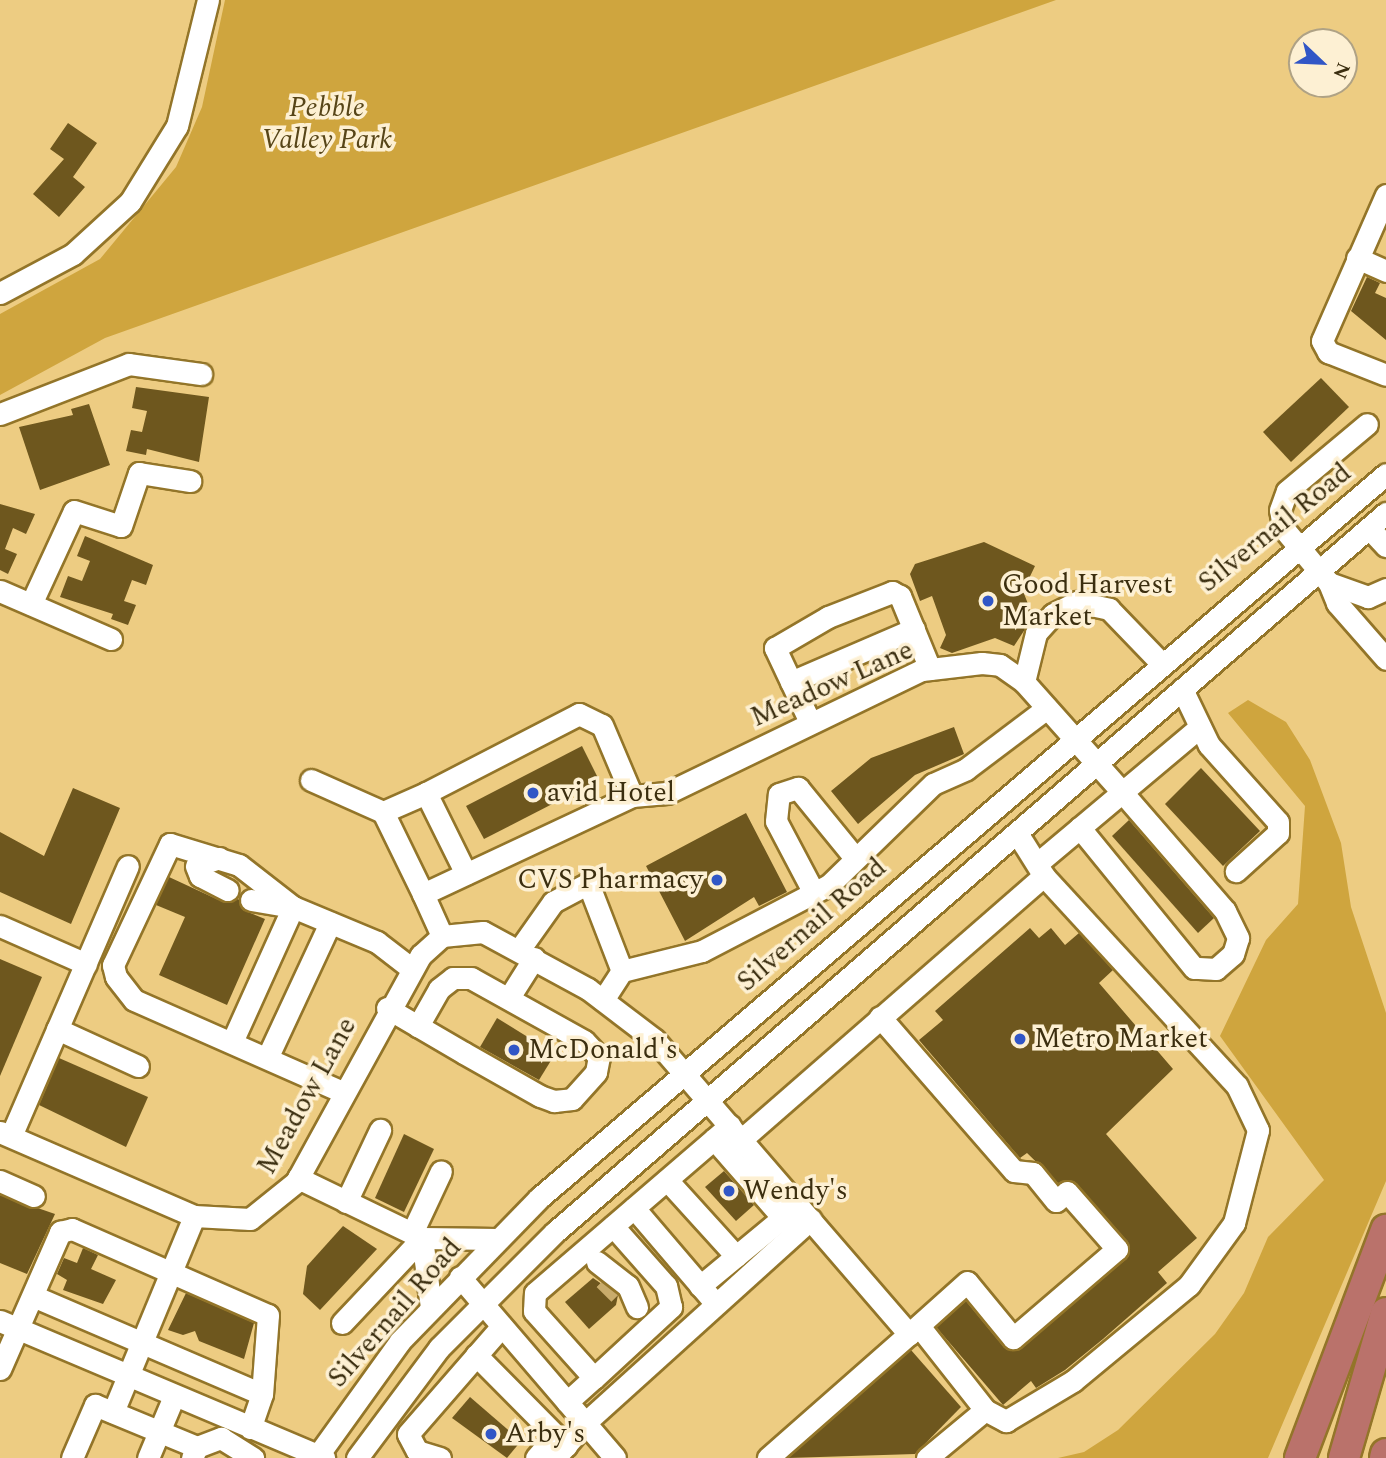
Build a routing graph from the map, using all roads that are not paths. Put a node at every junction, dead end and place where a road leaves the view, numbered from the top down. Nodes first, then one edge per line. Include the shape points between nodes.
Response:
1 (208, 0) edge
2 (1386, 195) edge
3 (1357, 258) junction
4 (1386, 271) edge
5 (0, 293) edge
6 (201, 374) dead end
7 (1386, 376) edge
8 (0, 414) edge
9 (1367, 424) dead end
10 (1386, 474) edge
11 (190, 481) dead end
12 (1386, 513) edge
13 (1369, 527) junction
14 (1386, 546) edge
15 (1297, 547) junction
16 (1322, 578) junction
17 (0, 591) edge
18 (1377, 593) edge
19 (32, 604) junction
20 (914, 629) junction
21 (1036, 633) junction
22 (111, 639) dead end
23 (1386, 659) edge
24 (1160, 662) junction
25 (1005, 668) junction
26 (930, 669) junction
27 (791, 682) junction
28 (1024, 682) junction
29 (1182, 689) junction
30 (1047, 708) junction
31 (810, 722) junction
32 (1200, 727) junction
33 (1070, 738) junction
34 (1095, 765) junction
35 (311, 780) dead end
36 (1122, 792) junction
37 (426, 793) junction
38 (632, 796) junction
39 (383, 812) junction
40 (1080, 828) junction
41 (1017, 833) junction
42 (219, 858) junction
43 (855, 858) junction
44 (128, 866) dead end
45 (155, 866) junction
46 (1041, 869) junction
47 (1237, 871) dead end
48 (466, 874) junction
49 (200, 876) junction
50 (228, 890) dead end
51 (814, 893) junction
52 (423, 894) junction
53 (251, 900) dead end
54 (293, 907) junction
55 (330, 923) junction
56 (0, 926) edge
57 (442, 936) junction
58 (526, 954) junction
59 (86, 964) junction
60 (412, 968) junction
61 (622, 971) junction
62 (510, 996) junction
63 (603, 999) junction
64 (387, 1008) junction
65 (880, 1017) junction
66 (418, 1026) junction
67 (57, 1029) junction
68 (232, 1042) junction
69 (268, 1056) junction
70 (138, 1066) dead end
71 (685, 1073) junction
72 (343, 1092) junction
73 (709, 1100) junction
74 (380, 1130) dead end
75 (5, 1134) edge
76 (729, 1134) junction
77 (441, 1171) dead end
78 (298, 1178) junction
79 (667, 1180) junction
80 (0, 1181) edge
81 (34, 1196) dead end
82 (346, 1202) junction
83 (634, 1208) junction
84 (797, 1214) junction
85 (194, 1216) junction
86 (613, 1226) junction
87 (1386, 1230) edge
88 (417, 1235) junction
89 (497, 1240) junction
90 (736, 1256) junction
91 (172, 1271) junction
92 (602, 1271) junction
93 (460, 1278) junction
94 (700, 1286) junction
95 (33, 1296) junction
96 (481, 1302) junction
97 (716, 1305) junction
98 (432, 1307) junction
99 (637, 1307) junction
100 (1386, 1313) edge
101 (342, 1323) dead end
102 (9, 1325) edge
103 (652, 1325) junction
104 (502, 1326) junction
105 (914, 1330) junction
106 (142, 1342) junction
107 (476, 1355) junction
108 (0, 1369) edge
109 (128, 1376) junction
110 (593, 1378) junction
111 (262, 1394) junction
112 (174, 1396) junction
113 (567, 1402) junction
114 (985, 1410) junction
115 (113, 1412) junction
116 (585, 1423) junction
117 (250, 1428) junction
118 (159, 1432) junction
119 (559, 1446) edge
120 (194, 1453) edge
121 (319, 1457) edge
122 (72, 1458) edge
123 (148, 1458) edge
124 (253, 1458) edge
125 (357, 1458) edge
126 (440, 1458) edge
127 (536, 1458) edge
128 (615, 1458) edge
129 (768, 1458) edge
130 (927, 1458) edge
131 (1300, 1458) edge
132 (1344, 1458) edge

1 - 5 street via 177,126 130,202 73,254
2 - 3 street
3 - 4 street
3 - 7 street via 1322,341 1328,352
6 - 8 street via 129,365
9 - 15 street via 1287,491 1280,510 1283,528
10 - 15 street, Silvernail Road
11 - 19 street via 139,473 121,526 74,511
12 - 13 street, Silvernail Road
13 - 14 street
13 - 16 street, Silvernail Road
15 - 16 street
15 - 24 street, Silvernail Road
16 - 18 street
16 - 23 street via 1337,603
16 - 29 street, Silvernail Road
17 - 19 street
19 - 22 street
20 - 26 street
20 - 27 street
20 - 27 street via 892,592 828,617 775,648
21 - 24 street via 1067,605 1092,605 1109,609 1138,633
21 - 25 street via 1024,638
21 - 28 street
24 - 33 street, Silvernail Road
25 - 26 street, Meadow Lane via 982,663
25 - 28 street
26 - 31 street, Meadow Lane
27 - 31 street
28 - 30 street
29 - 32 street
29 - 34 street, Silvernail Road
30 - 33 street
30 - 43 street via 966,768 933,784
31 - 38 street, Meadow Lane via 667,793
32 - 36 street
32 - 47 street via 1209,745 1278,822 1278,833
33 - 34 street
33 - 71 street, Silvernail Road
34 - 36 street
34 - 41 street, Silvernail Road
35 - 39 street
36 - 40 street
36 - 40 street via 1236,930 1238,948 1226,963 1194,968
37 - 38 street via 579,714 602,725
37 - 39 street
37 - 48 street
38 - 48 street
39 - 52 street
40 - 46 street
41 - 46 street
41 - 73 street, Silvernail Road
42 - 45 street via 170,844
42 - 49 street via 199,861
42 - 54 street via 264,882
43 - 51 street
43 - 51 street via 798,788 779,794 776,821
44 - 59 street
45 - 49 street via 178,856
45 - 68 street via 113,965 116,978 134,1000
46 - 65 street
46 - 114 street via 1237,1086 1258,1130 1234,1223 1189,1284 1073,1381 1006,1421
48 - 52 street
49 - 50 street
51 - 61 street via 702,951
52 - 57 street
53 - 54 street
54 - 55 street
54 - 68 street
55 - 60 street via 377,942
55 - 69 street
56 - 59 street
57 - 58 street via 474,930
57 - 60 street, Meadow Lane
58 - 61 street via 553,902 588,883
58 - 62 street
58 - 63 street
59 - 67 street
60 - 64 street, Meadow Lane
61 - 63 street
62 - 66 street via 487,982 453,978
62 - 66 street via 595,1050 594,1078 572,1099 540,1096
63 - 71 street
64 - 66 street
64 - 72 street, Meadow Lane
65 - 76 street
65 - 105 street via 1014,1171 1033,1173 1056,1201 1067,1192 1117,1249 1013,1338 967,1282
67 - 70 street
67 - 75 street
68 - 69 street
69 - 72 street
71 - 73 street
71 - 89 street, Silvernail Road
72 - 78 street, Meadow Lane
73 - 76 street
73 - 96 street, Silvernail Road
74 - 82 street
75 - 85 street, Meadow Lane
76 - 79 street
76 - 84 street
77 - 88 street
78 - 82 street
78 - 85 street, Meadow Lane via 284,1196 250,1219
79 - 83 street
79 - 90 street
80 - 81 street
82 - 88 street
83 - 86 street
83 - 94 street
84 - 90 street
84 - 97 street
84 - 105 street
85 - 91 street
86 - 92 street
86 - 103 street via 672,1298
87 - 131 highway
88 - 89 street
88 - 98 street
88 - 101 street
89 - 93 street, Silvernail Road
90 - 94 street
91 - 95 street via 62,1229
91 - 106 street
91 - 111 street via 268,1315
92 - 99 street
92 - 99 street via 628,1286
92 - 110 street via 532,1301
93 - 96 street
93 - 98 street, Silvernail Road
94 - 97 street
95 - 102 street
95 - 106 street
96 - 104 street
96 - 125 street, Silvernail Road via 407,1387
97 - 116 street
98 - 121 street, Silvernail Road via 368,1381
99 - 103 street
100 - 132 highway
102 - 108 street
102 - 109 street
103 - 110 street
104 - 107 street
104 - 113 street
105 - 114 street
105 - 129 street
106 - 109 street
106 - 111 street
107 - 119 street
107 - 126 street via 408,1434 417,1451
109 - 112 street
109 - 115 street
110 - 113 street
111 - 117 street
112 - 117 street
112 - 118 street
113 - 116 street
114 - 130 street
115 - 118 street
115 - 122 street via 95,1405
116 - 119 street
116 - 128 street
117 - 121 street
118 - 120 street
118 - 123 street
119 - 127 street
120 - 124 street via 221,1438

